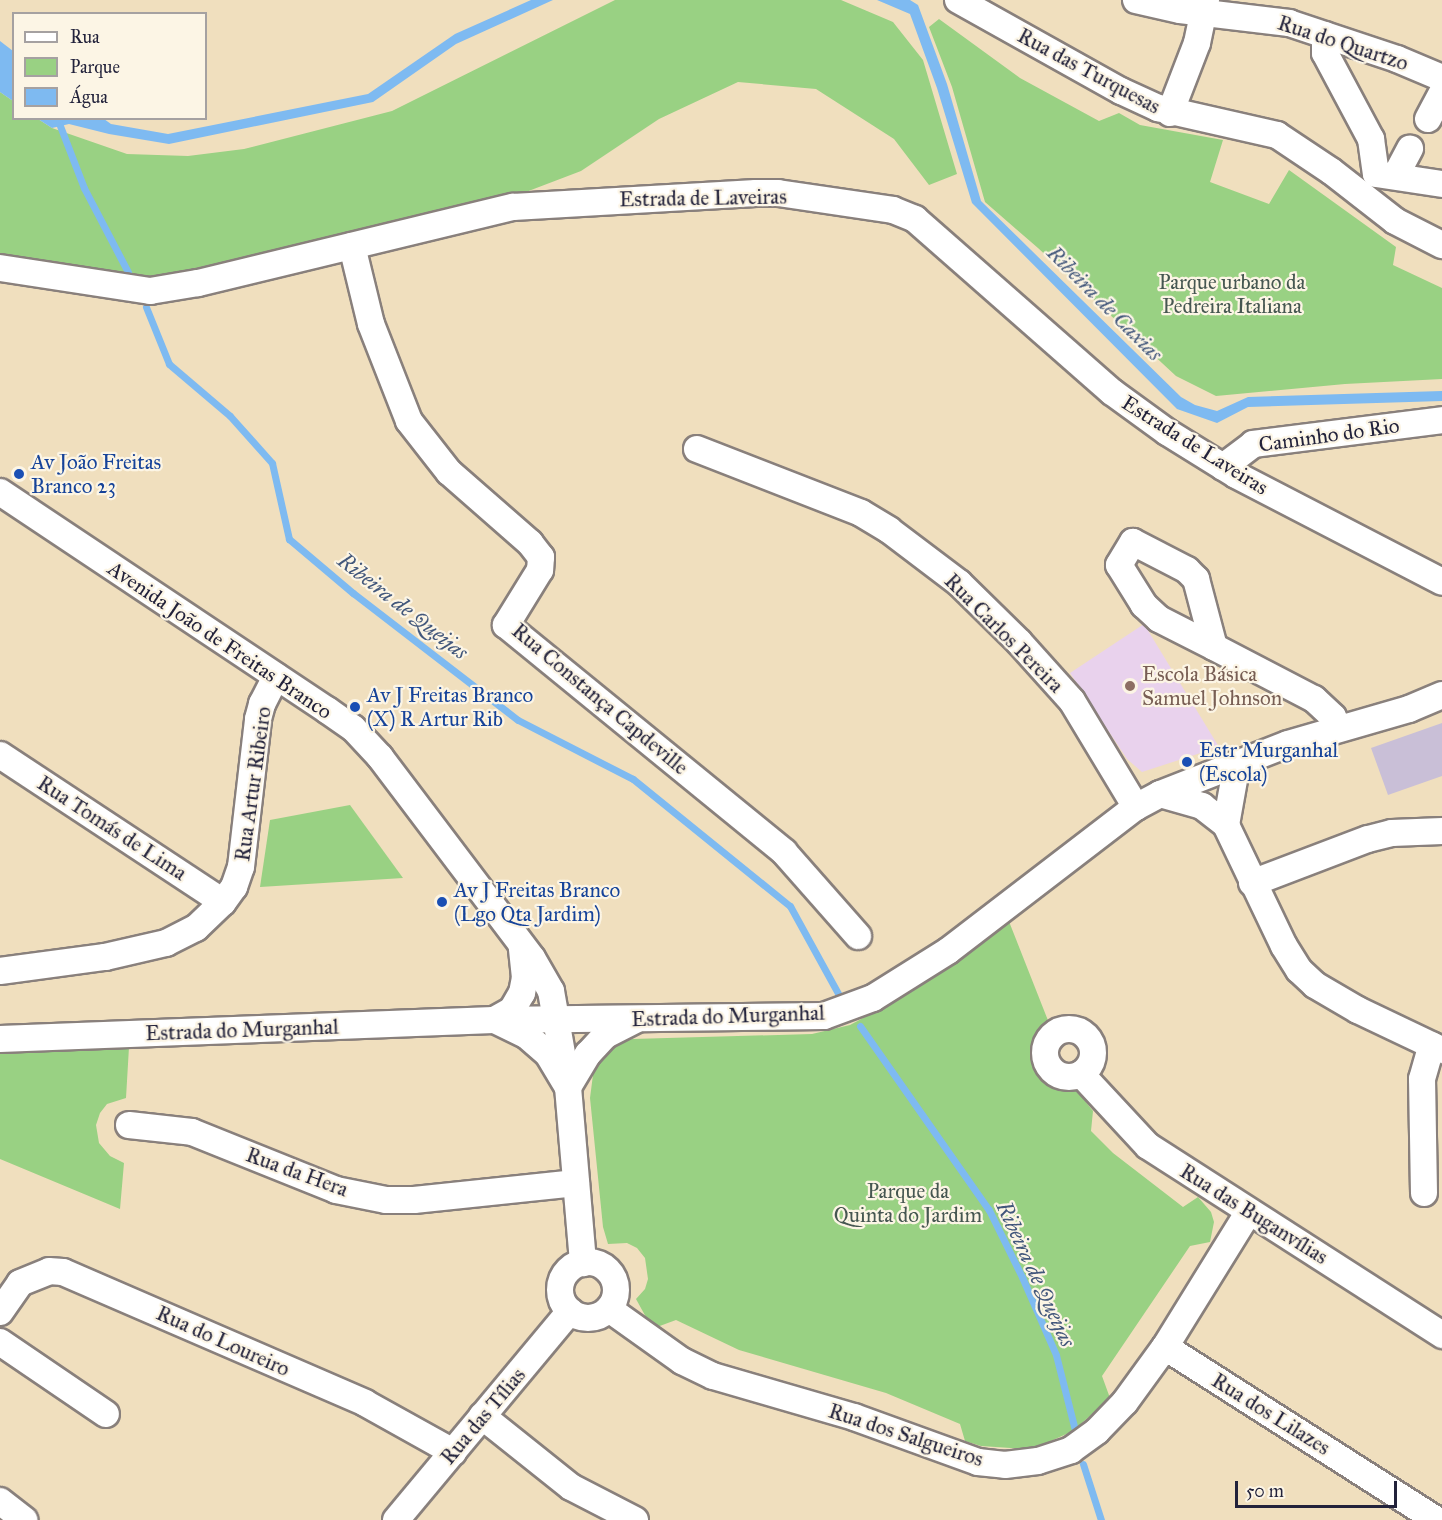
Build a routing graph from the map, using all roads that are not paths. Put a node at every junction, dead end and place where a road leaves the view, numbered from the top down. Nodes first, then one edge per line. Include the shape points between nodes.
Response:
1 (958, 0) edge
2 (1136, 0) edge
3 (1206, 6) edge
4 (1325, 35) junction
5 (1442, 78) edge
6 (1442, 93) edge
7 (1170, 113) junction
8 (1428, 119) dead end
9 (1410, 149) dead end
10 (1386, 175) junction
11 (1442, 184) edge
12 (1361, 195) junction
13 (1442, 245) edge
14 (352, 246) junction
15 (0, 268) edge
16 (1442, 420) edge
17 (697, 449) dead end
18 (1223, 467) junction
19 (0, 492) edge
20 (1442, 582) edge
21 (1214, 647) dead end
22 (276, 676) junction
23 (1442, 695) edge
24 (1338, 728) junction
25 (0, 755) edge
26 (1237, 763) junction
27 (1160, 794) junction
28 (1136, 807) junction
29 (1226, 825) junction
30 (1442, 831) edge
31 (1252, 883) junction
32 (223, 902) junction
33 (858, 936) dead end
34 (521, 944) junction
35 (0, 971) edge
36 (558, 1018) junction
37 (636, 1019) junction
38 (494, 1020) junction
39 (0, 1039) edge
40 (1437, 1048) edge
41 (1081, 1074) dead end
42 (568, 1088) junction
43 (129, 1125) dead end
44 (576, 1183) junction
45 (1424, 1193) dead end
46 (1248, 1213) junction
47 (584, 1263) junction
48 (609, 1309) junction
49 (570, 1311) junction
50 (0, 1312) edge
51 (1442, 1335) edge
52 (0, 1342) edge
53 (1165, 1347) junction
54 (106, 1414) dead end
55 (482, 1416) junction
56 (453, 1452) junction
57 (0, 1502) edge
58 (24, 1520) edge
59 (396, 1520) edge
60 (635, 1520) edge
61 (1437, 1520) edge

1 - 7 street, Rua das Turquesas via 1121,91
2 - 3 street, Rua do Quartzo
3 - 4 street, Rua do Quartzo via 1289,23
3 - 7 street
4 - 5 street, Rua do Quartzo
4 - 10 street via 1325,53
6 - 8 street
7 - 12 street, Rua das Turquesas via 1277,135
9 - 10 street
10 - 11 street
10 - 12 street
12 - 13 street, Rua das Turquesas via 1395,221
14 - 15 street, Estrada de Laveiras via 150,291
14 - 18 street, Estrada de Laveiras via 493,210 602,201 778,193 893,210 915,219 1112,392
14 - 33 street, Rua Constança Capdeville via 371,324 409,421 449,472 541,557 540,570 506,625 784,852
16 - 18 street, Caminho do Rio via 1253,444
17 - 28 street, Rua Carlos Pereira via 861,513 959,583 1072,701
18 - 20 street, Estrada de Laveiras
19 - 22 street, Avenida João de Freitas Branco
21 - 24 street via 1314,699 1333,717
22 - 32 street, Rua Artur Ribeiro via 258,719 241,867
22 - 34 street, Avenida João de Freitas Branco via 369,743
23 - 24 street, Estrada do Murganhal via 1409,709
24 - 26 street, Estrada do Murganhal
25 - 32 street, Rua Tomás de Lima
26 - 27 street, Estrada do Murganhal
26 - 29 street
27 - 28 street, Estrada do Murganhal
27 - 29 street via 1202,806
28 - 37 street, Estrada do Murganhal via 948,951 873,998 824,1016
29 - 31 street
30 - 31 street via 1368,838
31 - 40 street via 1284,946 1299,970 1315,985
32 - 35 street, Rua Artur Ribeiro via 196,928 166,944 105,957
34 - 36 street, Avenida João de Freitas Branco via 544,975
34 - 38 street via 525,978 522,993 512,1010
36 - 37 street, Estrada do Murganhal
36 - 38 street, Estrada do Murganhal
36 - 42 street
37 - 42 street via 606,1035 588,1054
38 - 39 street, Estrada do Murganhal
38 - 42 street via 526,1035 548,1054
40 - 45 street via 1422,1079
41 - 46 street, Rua das Buganvílias via 1148,1146
42 - 44 street
43 - 44 street, Rua da Hera via 192,1132 336,1190 386,1200
44 - 47 street
46 - 51 street, Rua das Buganvílias
46 - 53 street, Rua dos Salgueiros
47 - 48 street via 600,1265 612,1276 616,1293
47 - 49 street via 568,1271 560,1287
48 - 49 street via 602,1315 585,1318
48 - 53 street, Rua dos Salgueiros via 682,1361 713,1376 854,1417 951,1454 1005,1464 1038,1461 1071,1450 1097,1431 1125,1402
49 - 55 street, Rua das Tílias
50 - 56 street, Rua do Loureiro via 20,1283 49,1271 63,1272 365,1403
52 - 54 street
53 - 61 street, Rua dos Lilazes
55 - 56 street, Rua das Tílias
55 - 60 street via 572,1487
56 - 59 street, Rua das Tílias
57 - 58 street

